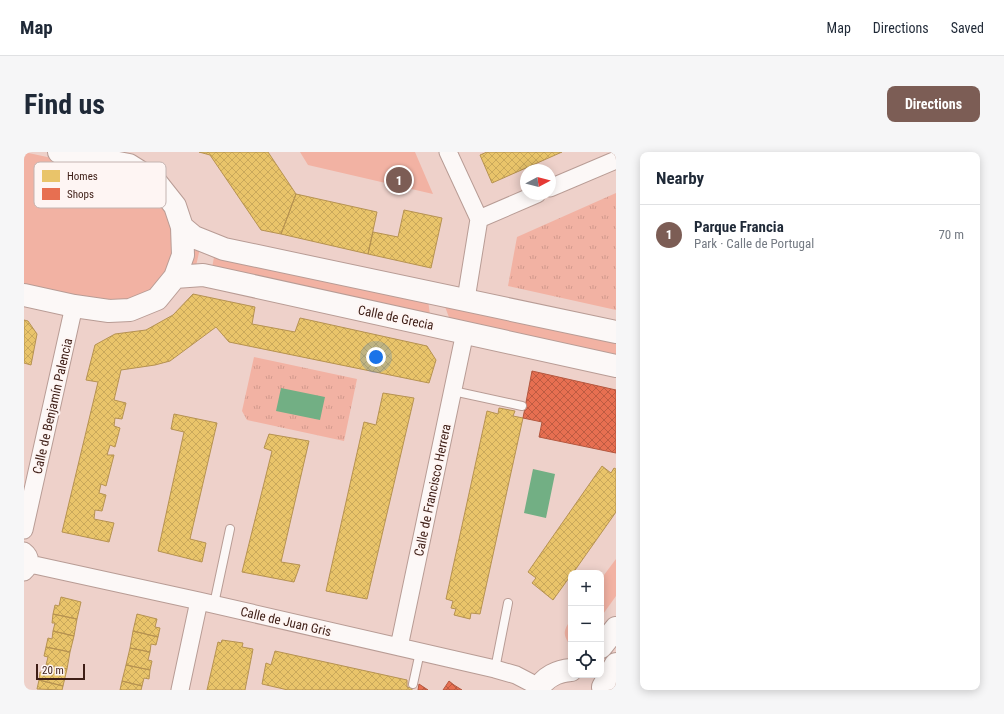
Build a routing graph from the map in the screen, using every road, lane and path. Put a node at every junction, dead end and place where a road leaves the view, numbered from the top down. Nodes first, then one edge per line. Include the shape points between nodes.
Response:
1 (59, 152) edge
2 (448, 152) edge
3 (130, 158) edge
4 (616, 160) edge
5 (556, 185) edge
6 (166, 195) edge
7 (524, 200) edge
8 (479, 220) junction
9 (182, 227) junction
10 (175, 277) junction
11 (24, 295) edge
12 (466, 299) junction
13 (74, 306) junction
14 (465, 332) junction
15 (616, 332) edge
16 (616, 366) edge
17 (452, 391) junction
18 (522, 406) dead end
19 (230, 529) dead end
20 (24, 530) edge
21 (26, 562) edge
22 (207, 602) junction
23 (508, 603) dead end
24 (616, 628) edge
25 (604, 643) edge
26 (399, 648) junction
27 (420, 652) junction
28 (616, 664) edge
29 (495, 669) junction
30 (568, 670) edge
31 (413, 684) dead end
32 (600, 684) edge
33 (539, 688) edge
34 (180, 690) edge

1 - 3 street
2 - 8 street
4 - 5 street
6 - 9 street via 175,206
7 - 8 street
8 - 12 street
9 - 10 street via 183,255
9 - 12 street via 194,237 224,249
10 - 13 street via 157,299 130,310 109,312
10 - 14 street, Calle de Grecia via 203,275
11 - 13 street
12 - 15 street
13 - 20 street, Calle de Benjamín Palencia
14 - 16 street, Calle de Grecia
14 - 17 street, Calle de Francisco Herrera
17 - 18 lane
17 - 26 street, Calle de Francisco Herrera
19 - 22 lane
21 - 22 street, Calle de Juan Gris
22 - 26 street, Calle de Juan Gris
22 - 34 street
23 - 29 lane
24 - 25 street
26 - 27 street, Calle de Juan Gris
27 - 29 street, Calle de Juan Gris
27 - 31 lane
28 - 32 street
29 - 33 street, Calle de Juan Gris via 516,675
30 - 33 street via 549,676

